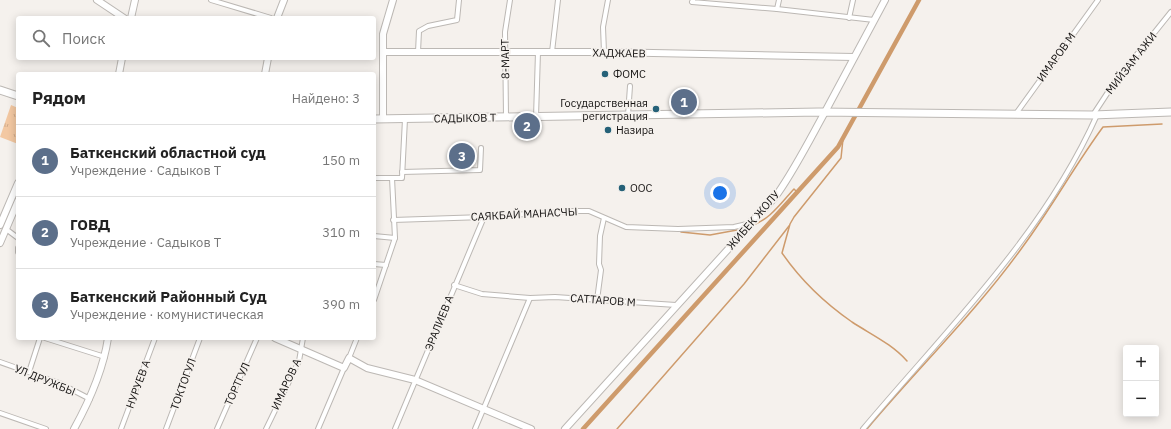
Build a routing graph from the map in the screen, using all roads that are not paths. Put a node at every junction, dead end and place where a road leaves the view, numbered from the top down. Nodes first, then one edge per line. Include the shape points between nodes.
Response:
1 (96, 0) edge
2 (135, 0) edge
3 (211, 0) edge
4 (284, 0) edge
5 (393, 0) edge
6 (460, 0) edge
7 (510, 0) edge
8 (558, 0) edge
9 (608, 0) edge
10 (779, 0) edge
11 (853, 0) edge
12 (885, 0) edge
13 (1098, 0) edge
14 (693, 1) edge
15 (222, 2) edge
16 (777, 9) junction
17 (1171, 12) edge
18 (121, 16) edge
19 (131, 16) edge
20 (265, 16) edge
21 (278, 16) edge
22 (849, 18) junction
23 (874, 20) junction
24 (383, 52) junction
25 (418, 52) junction
26 (505, 52) junction
27 (538, 52) junction
28 (552, 52) junction
29 (604, 52) junction
30 (854, 57) junction
31 (122, 60) edge
32 (268, 60) edge
33 (119, 72) edge
34 (265, 72) edge
35 (630, 86) dead end
36 (0, 90) edge
37 (16, 95) edge
38 (822, 112) junction
39 (1171, 112) edge
40 (628, 115) junction
41 (1015, 115) junction
42 (1095, 115) junction
43 (536, 117) junction
44 (405, 118) junction
45 (506, 118) junction
46 (376, 119) edge
47 (383, 119) junction
48 (481, 148) dead end
49 (402, 172) junction
50 (376, 178) edge
51 (392, 178) junction
52 (16, 188) edge
53 (16, 206) edge
54 (484, 217) junction
55 (604, 218) junction
56 (393, 220) junction
57 (747, 224) junction
58 (0, 226) edge
59 (6, 230) junction
60 (376, 236) edge
61 (16, 237) edge
62 (395, 238) junction
63 (0, 242) edge
64 (376, 264) edge
65 (386, 266) junction
66 (454, 285) junction
67 (376, 294) edge
68 (530, 298) junction
69 (597, 300) junction
70 (676, 305) junction
71 (39, 340) edge
72 (51, 340) edge
73 (108, 340) edge
74 (153, 340) edge
75 (199, 340) edge
76 (256, 340) edge
77 (279, 340) edge
78 (303, 340) edge
79 (356, 340) edge
80 (301, 349) junction
81 (105, 357) junction
82 (349, 358) junction
83 (0, 362) edge
84 (344, 368) junction
85 (29, 372) junction
86 (415, 380) junction
87 (90, 399) junction
88 (484, 409) junction
89 (0, 413) edge
90 (46, 429) edge
91 (74, 429) edge
92 (121, 429) edge
93 (166, 429) edge
94 (217, 429) edge
95 (266, 429) edge
96 (318, 429) edge
97 (395, 429) edge
98 (475, 429) edge
99 (531, 429) edge
100 (565, 429) edge
101 (863, 429) edge

1 - 18 street
2 - 19 street
3 - 15 street
4 - 21 street
5 - 24 street via 383,34
6 - 25 street via 457,20 428,26 419,31
7 - 26 street, 8-МАРТ
8 - 28 street
9 - 29 street via 603,28
10 - 16 street
11 - 22 street
12 - 23 street, ЖИБЕК ЖОЛУ
13 - 41 street, ИМАРОВ М
14 - 16 street
15 - 20 street
16 - 22 street
17 - 42 street, МИЙЗАМ АЖИ via 1114,83
22 - 23 street
23 - 30 street, ЖИБЕК ЖОЛУ
24 - 25 street, ХАДЖАЕВ
24 - 47 street
25 - 26 street, ХАДЖАЕВ
26 - 27 street, ХАДЖАЕВ
26 - 45 street, 8-МАРТ
27 - 28 street, ХАДЖАЕВ
27 - 43 street
28 - 29 street, ХАДЖАЕВ
29 - 30 street, ХАДЖАЕВ
30 - 38 street, ЖИБЕК ЖОЛУ
31 - 33 street
32 - 34 street
35 - 40 street
36 - 37 highway
38 - 40 highway, САДЫКОВ Т
38 - 41 highway, САДЫКОВ Т
38 - 57 street, ЖИБЕК ЖОЛУ via 778,193 763,211
39 - 42 highway, САДЫКОВ Т
40 - 43 highway, САДЫКОВ Т
41 - 42 highway, САДЫКОВ Т
42 - 101 street, МИЙЗАМ АЖИ via 1083,145 1022,242 969,309
43 - 45 highway, САДЫКОВ Т
44 - 45 highway, САДЫКОВ Т
44 - 47 highway, САДЫКОВ Т
44 - 49 street
46 - 47 highway, САДЫКОВ Т
48 - 49 street via 480,170
49 - 51 street via 402,178
50 - 51 street
51 - 56 street
52 - 58 street
53 - 59 street
54 - 55 street, САЯКБАЙ МАНАСЧЫ via 572,211 589,212
54 - 56 street, САЯКБАЙ МАНАСЧЫ
54 - 66 street, ЭРАЛИЕВ А
55 - 57 street, САЯКБАЙ МАНАСЧЫ via 626,227 678,229 734,227
55 - 69 street via 600,236 601,270
56 - 62 street
57 - 70 street, ЖИБЕК ЖОЛУ via 731,246
59 - 61 street
59 - 63 street
60 - 62 street
62 - 65 street
64 - 65 street
65 - 67 street
66 - 68 street, САТТАРОВ М via 482,294
66 - 86 street, ЭРАЛИЕВ А
68 - 69 street, САТТАРОВ М
68 - 88 street
69 - 70 street, САТТАРОВ М
70 - 100 street, ЖИБЕК ЖОЛУ
71 - 85 street
72 - 81 street
73 - 81 street
74 - 92 street, НУРУЕВ А
75 - 93 street, ТОКТОГУЛ
76 - 94 street, ТОРТГУЛ
77 - 80 street
78 - 80 street, ИМАРОВ А
79 - 82 street
80 - 84 street
80 - 95 street, ИМАРОВ А via 299,361
81 - 87 street
82 - 84 street
82 - 86 street via 367,368
83 - 85 street, УЛ ДРУЖБЫ
84 - 96 street
85 - 87 street, УЛ ДРУЖБЫ via 59,383
86 - 88 street
86 - 97 street, ЭРАЛИЕВ А
87 - 91 street
88 - 98 street
88 - 99 street
89 - 90 street

